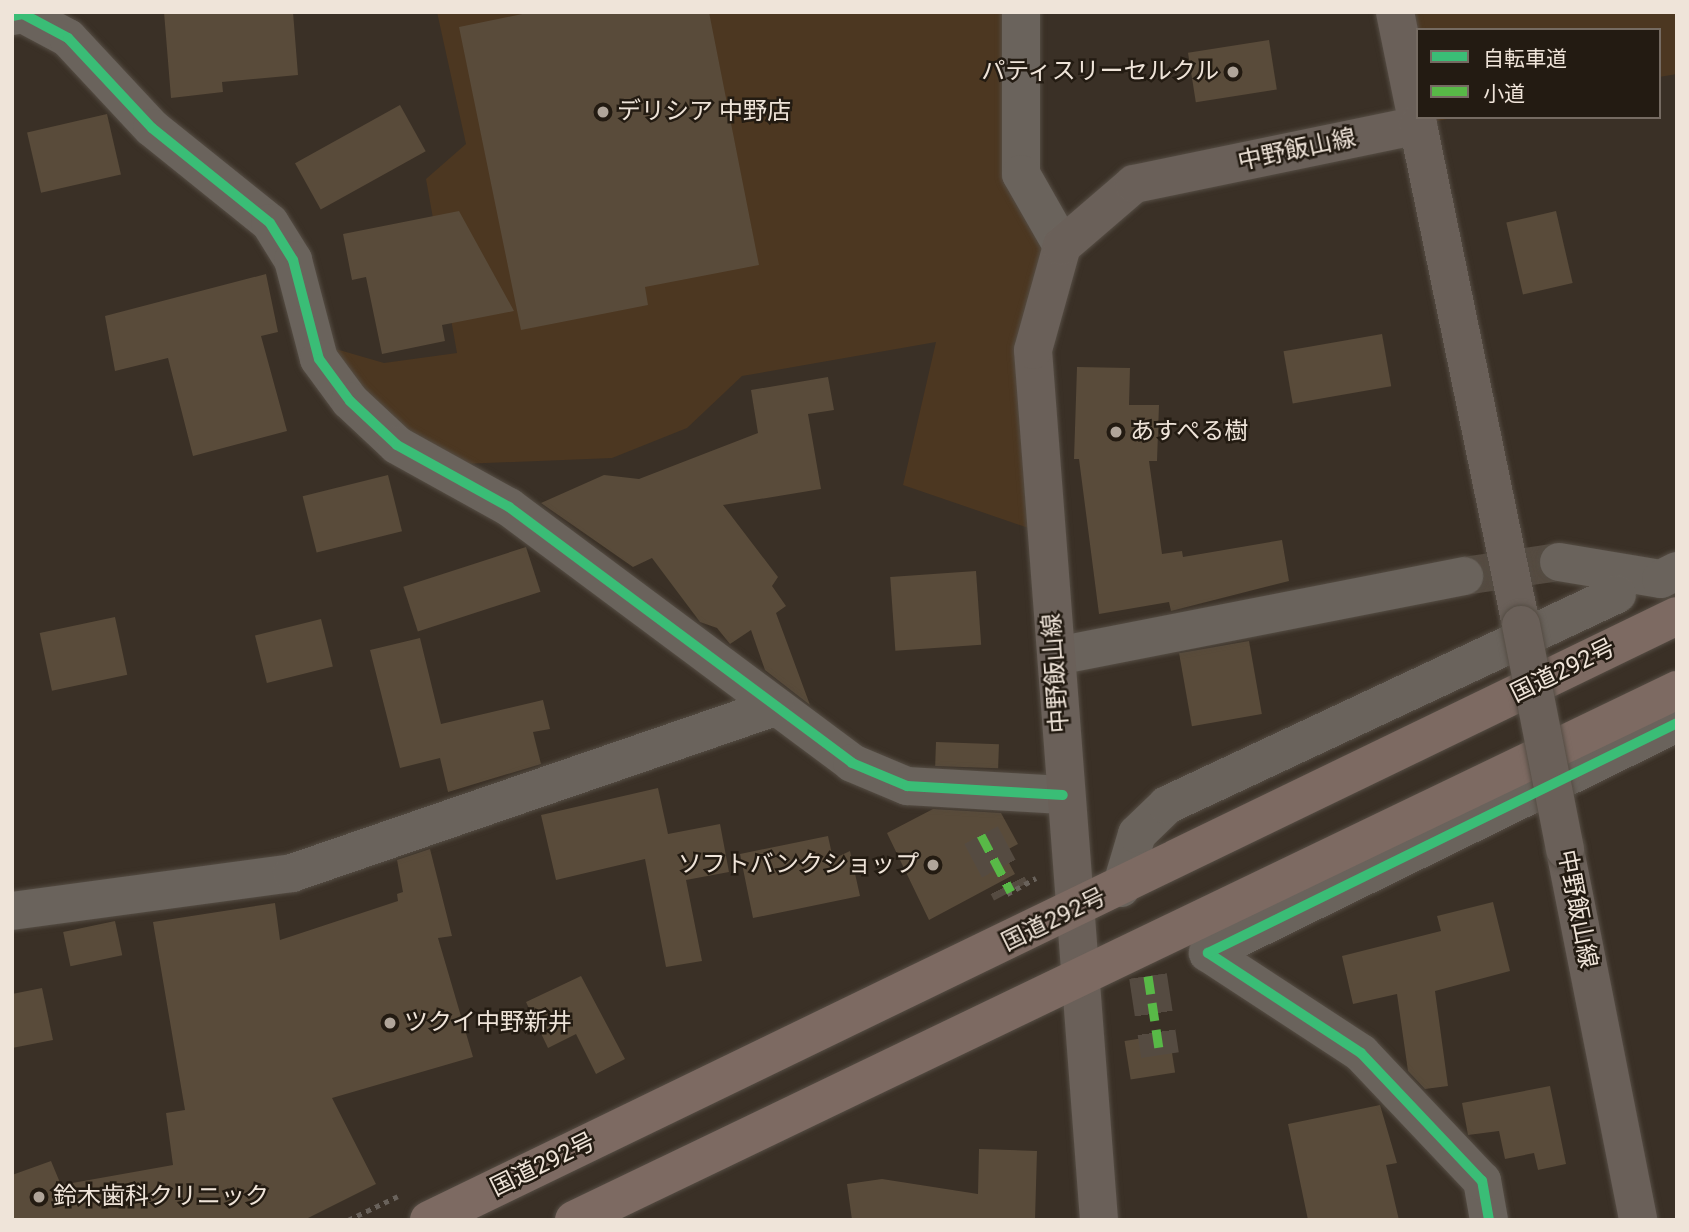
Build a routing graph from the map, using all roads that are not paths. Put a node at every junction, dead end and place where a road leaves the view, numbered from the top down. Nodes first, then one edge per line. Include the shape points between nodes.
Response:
1 (1021, 12) edge
2 (1395, 12) edge
3 (19, 14) edge
4 (1416, 115) edge
5 (1417, 119) edge
6 (1418, 125) junction
7 (1062, 246) junction
8 (1559, 562) tunnel mouth
9 (1677, 571) edge
10 (1464, 576) tunnel mouth
11 (1617, 594) dead end
12 (1677, 616) edge
13 (1057, 656) junction
14 (1677, 690) edge
15 (775, 707) junction
16 (1677, 723) edge
17 (1063, 795) junction
18 (1121, 887) junction
19 (12, 911) edge
20 (1074, 911) junction
21 (1078, 976) junction
22 (429, 1220) edge
23 (574, 1220) edge
24 (1099, 1220) edge
25 (1489, 1220) edge
26 (1639, 1220) edge

1 - 7 street via 1021,174
2 - 4 main road
3 - 15 street via 68,38 152,128 270,223 293,260 319,359 350,401 397,445 509,507
5 - 6 main road
6 - 7 main road, 中野飯山線 via 1134,184
6 - 26 main road, 中野飯山線, bridge
7 - 13 main road, 中野飯山線 via 1033,350
8 - 9 street via 1661,579
10 - 13 street
11 - 18 street via 1167,805 1137,834
12 - 18 highway, 国道292号
13 - 17 main road, 中野飯山線
14 - 21 highway
15 - 17 street via 852,763 907,786
15 - 19 street via 292,873
16 - 25 street via 1208,953 1361,1053 1482,1181
17 - 20 main road, 中野飯山線
18 - 20 highway, 国道292号
20 - 21 main road, 中野飯山線
20 - 22 highway, 国道292号
21 - 23 highway
21 - 24 main road, 中野飯山線

